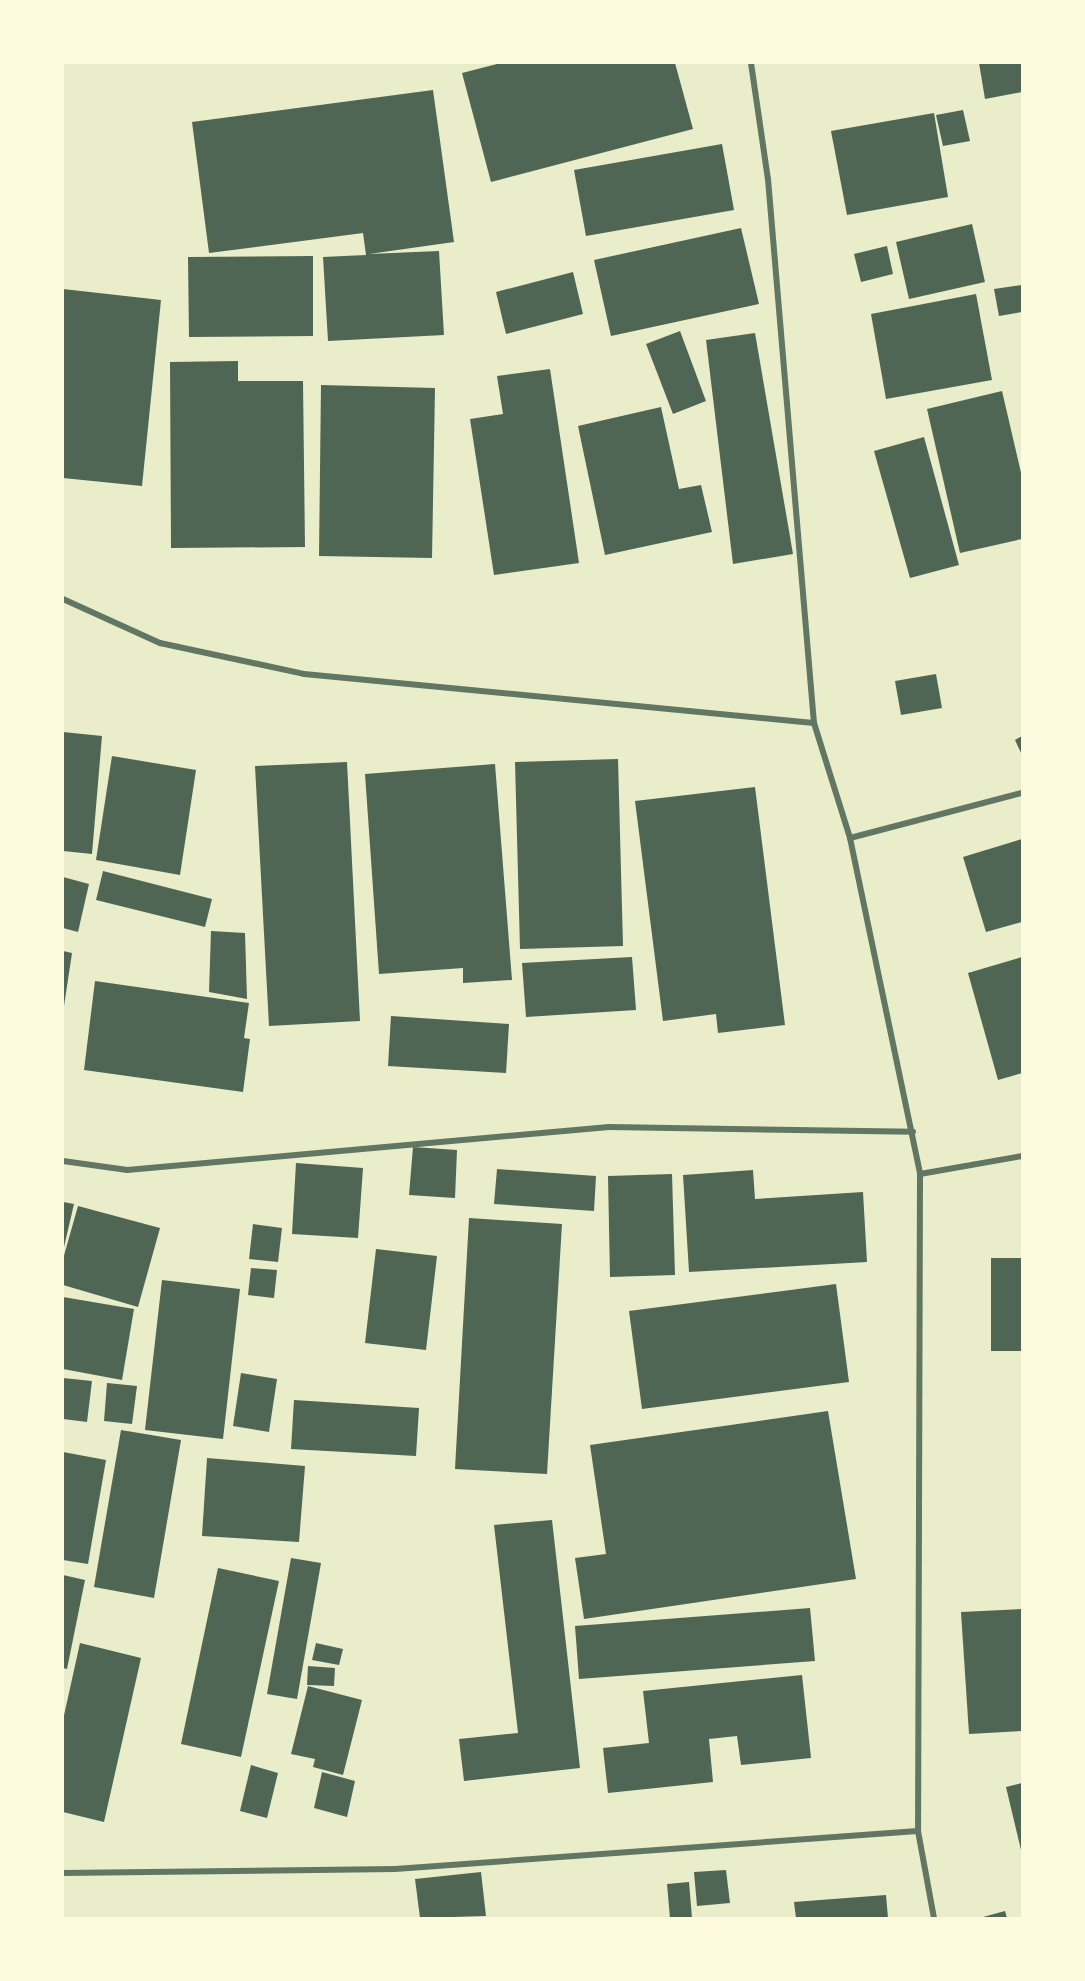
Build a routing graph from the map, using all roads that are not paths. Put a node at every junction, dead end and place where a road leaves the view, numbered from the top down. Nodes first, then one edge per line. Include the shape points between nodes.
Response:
1 (751, 63) edge
2 (63, 599) edge
3 (814, 723) junction
4 (1022, 793) edge
5 (850, 838) junction
6 (913, 1132) junction
7 (1022, 1156) edge
8 (63, 1161) edge
9 (920, 1174) junction
10 (918, 1831) junction
11 (63, 1874) edge
12 (934, 1918) edge

1 - 3 street via 768,179
2 - 3 street via 160,643 304,674
3 - 5 street
4 - 5 street
5 - 6 street
6 - 8 street via 609,1127 127,1170
6 - 9 street
7 - 9 street
9 - 10 street
10 - 11 street via 395,1869
10 - 12 street

